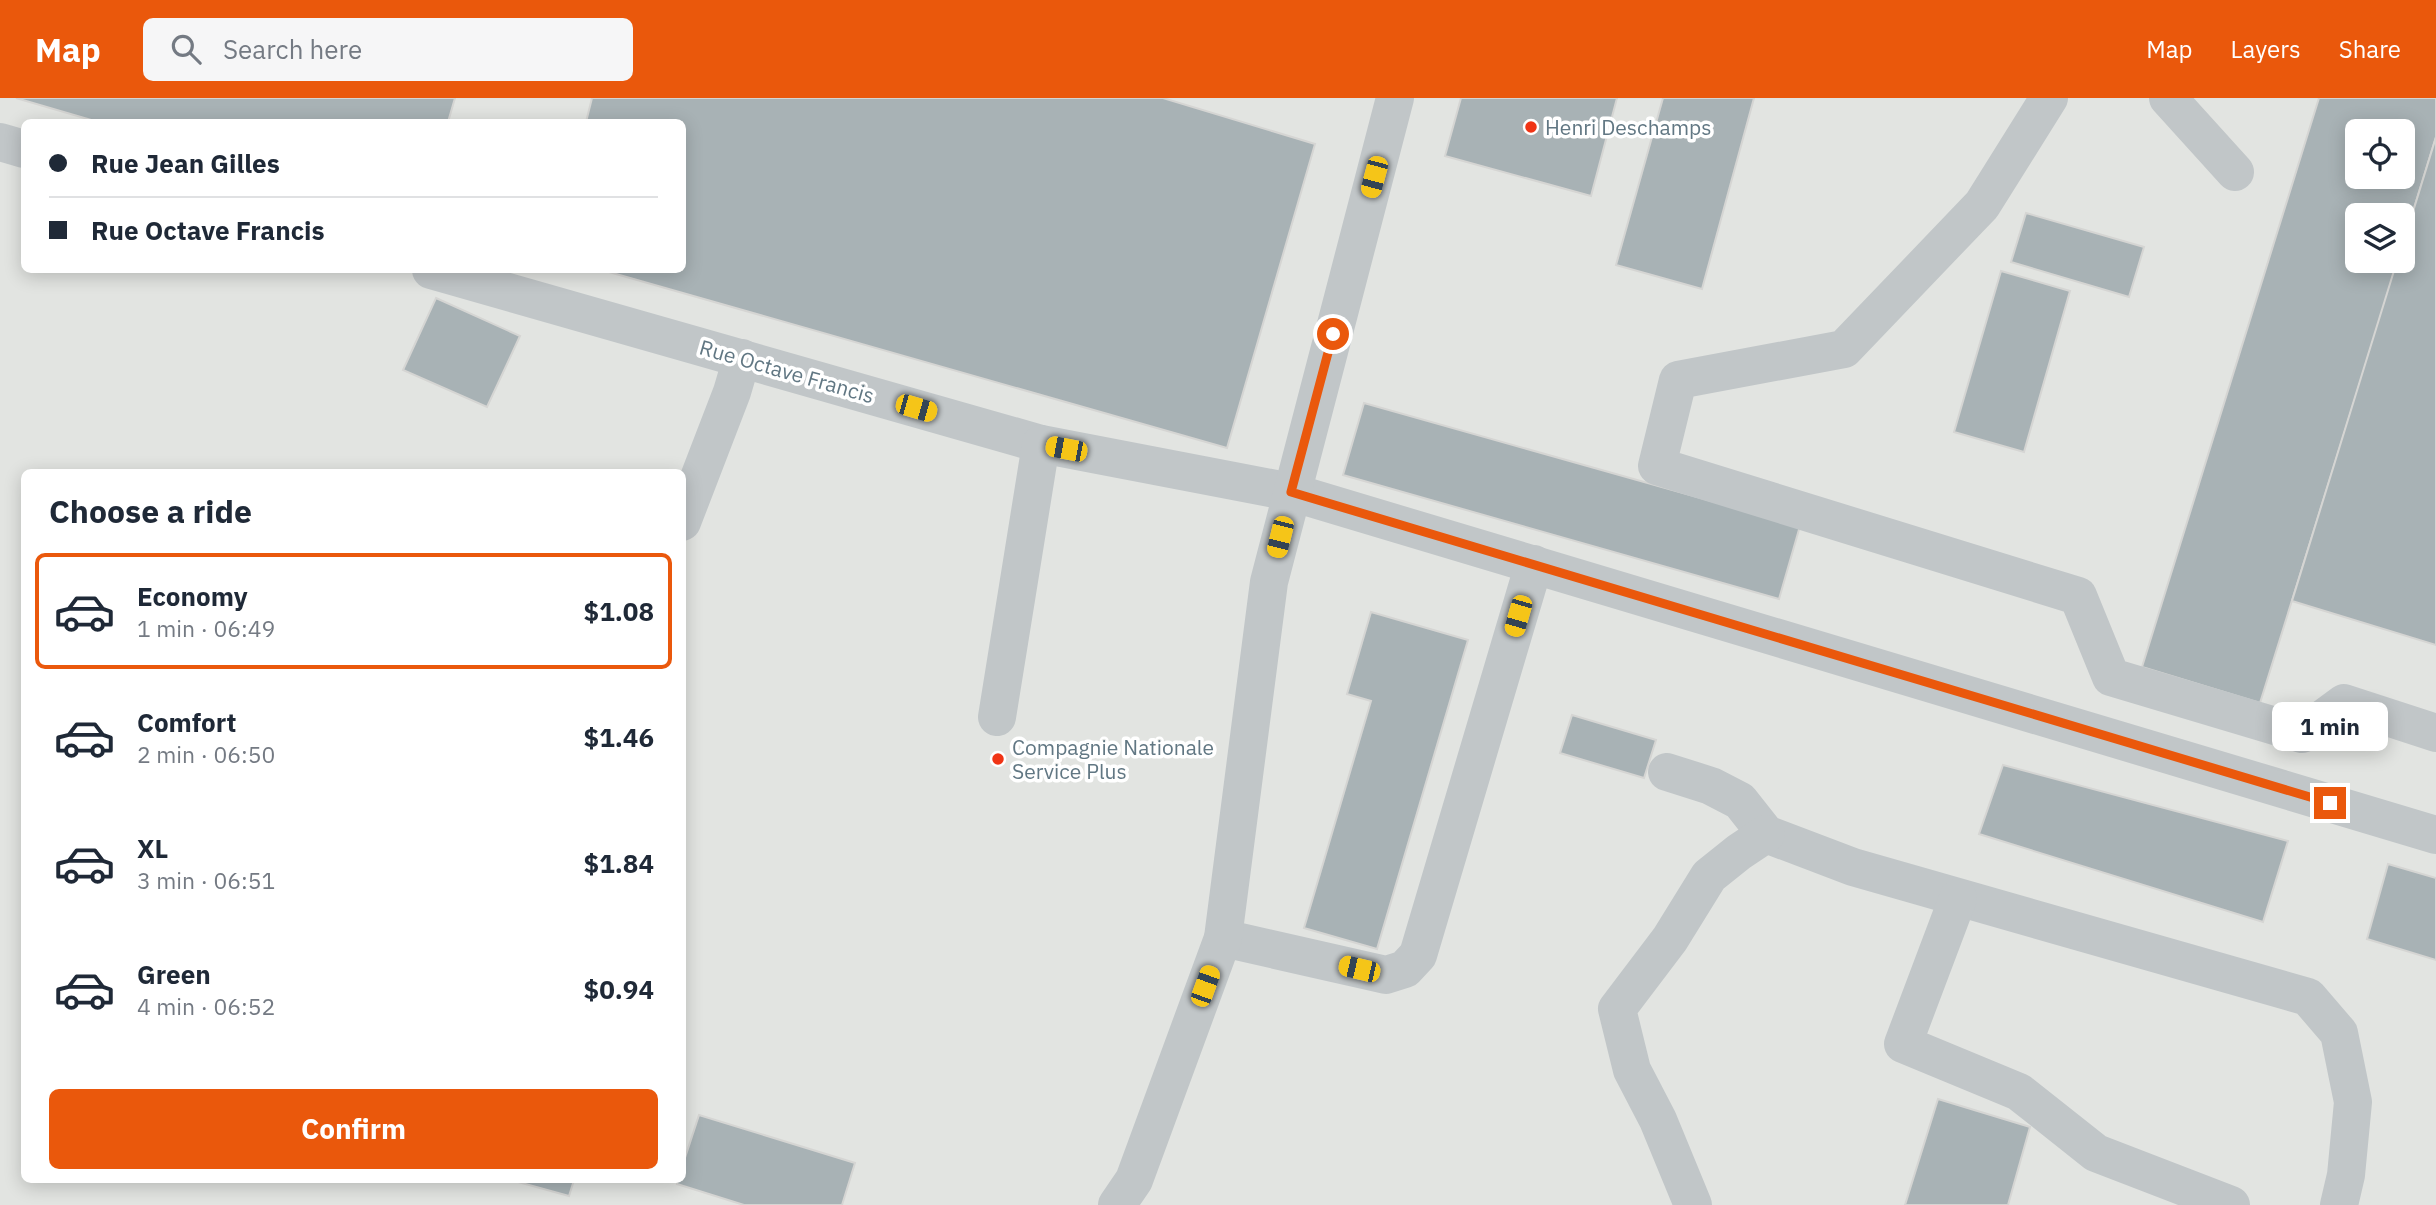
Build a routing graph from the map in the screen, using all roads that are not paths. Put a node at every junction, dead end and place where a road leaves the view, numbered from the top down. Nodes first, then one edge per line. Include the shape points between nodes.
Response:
1 (1395, 98) edge
2 (2049, 98) edge
3 (2168, 98) edge
4 (0, 142) edge
5 (21, 148) edge
6 (2235, 172) dead end
7 (442, 273) edge
8 (742, 358) junction
9 (1041, 444) junction
10 (1291, 492) junction
11 (686, 512) edge
12 (1534, 564) junction
13 (997, 717) dead end
14 (2436, 733) edge
15 (1667, 772) dead end
16 (1766, 834) junction
17 (2436, 835) edge
18 (1958, 898) junction
19 (1223, 938) junction
20 (1690, 1204) edge
21 (1117, 1205) edge
22 (2231, 1205) edge
23 (2339, 1205) edge

1 - 10 street
2 - 14 street via 1982,205 1844,349 1678,380 1657,466 2078,596 2111,677 2302,734 2344,703
3 - 6 street
4 - 5 street
7 - 8 street, Rue Octave Francis
8 - 9 street, Rue Octave Francis
8 - 11 street
9 - 10 street, Rue Octave Francis
9 - 13 street
10 - 12 street, Rue Octave Francis
10 - 19 street via 1269,582
12 - 17 street, Rue Octave Francis
12 - 19 street via 1418,955 1405,969 1386,975
15 - 16 street via 1740,801
16 - 18 street
16 - 20 street via 1709,877 1671,940 1617,1009 1632,1070 1658,1120
18 - 22 street via 1903,1044 2019,1092 2096,1153
18 - 23 street via 2308,997 2339,1033 2353,1101
19 - 21 street via 1134,1180

